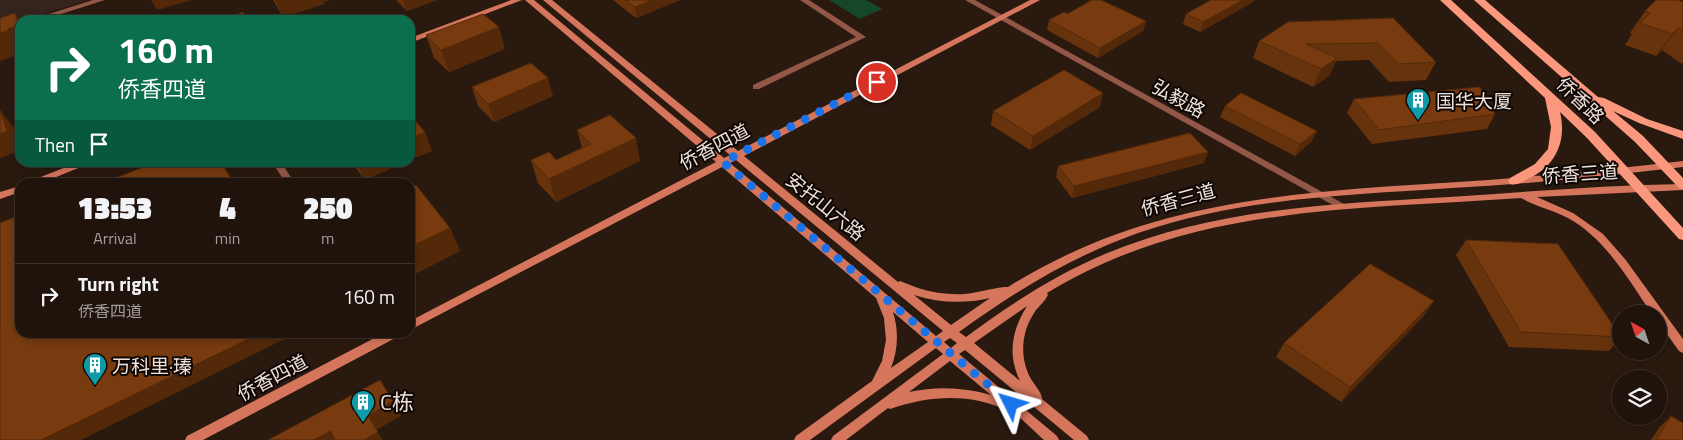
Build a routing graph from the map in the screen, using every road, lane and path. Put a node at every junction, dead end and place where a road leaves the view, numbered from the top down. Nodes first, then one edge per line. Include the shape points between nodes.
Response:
1 (101, 0) edge
2 (518, 0) edge
3 (529, 0) edge
4 (547, 0) edge
5 (804, 0) edge
6 (969, 0) edge
7 (1036, 0) edge
8 (1445, 0) edge
9 (1479, 0) edge
10 (51, 15) edge
11 (1002, 18) junction
12 (415, 39) edge
13 (756, 87) dead end
14 (1582, 90) junction
15 (1548, 94) junction
16 (1683, 135) edge
17 (736, 156) junction
18 (723, 162) junction
19 (1683, 164) edge
20 (1666, 166) junction
21 (76, 167) edge
22 (280, 167) edge
23 (1626, 172) junction
24 (47, 178) edge
25 (287, 178) edge
26 (1514, 181) junction
27 (1683, 186) edge
28 (1640, 188) junction
29 (15, 191) edge
30 (1320, 194) junction
31 (0, 196) edge
32 (1519, 196) junction
33 (1341, 206) junction
34 (1683, 236) edge
35 (876, 271) junction
36 (1060, 281) junction
37 (1022, 283) junction
38 (874, 290) junction
39 (1652, 305) edge
40 (415, 323) edge
41 (1668, 328) edge
42 (950, 331) junction
43 (385, 338) edge
44 (936, 341) junction
45 (965, 344) junction
46 (1683, 348) edge
47 (951, 354) junction
48 (869, 390) junction
49 (869, 415) junction
50 (1025, 416) junction
51 (1055, 417) junction
52 (191, 440) edge
53 (800, 440) edge
54 (837, 440) edge
55 (1054, 440) edge
56 (1083, 440) edge

1 - 10 street
2 - 12 street
3 - 18 street, 安托山六路
4 - 17 street, 安托山六路
5 - 13 street via 862,36
6 - 11 street, 弘毅路
7 - 11 street, 侨香四道
8 - 15 main road, 侨香路
9 - 14 main road, 侨香路
11 - 17 street, 侨香四道
11 - 30 street, 弘毅路
14 - 16 main road via 1643,121
14 - 20 main road, 侨香路
15 - 23 main road, 侨香路
15 - 26 main road via 1557,123 1557,144 1540,167
17 - 18 street, 侨香四道
17 - 35 street, 安托山六路
18 - 38 street, 安托山六路
18 - 40 street, 侨香四道
19 - 20 street, 侨香三道
20 - 23 street, 侨香三道
20 - 27 main road, 侨香路
21 - 24 street
22 - 25 street
23 - 26 street, 侨香三道
23 - 28 main road, 侨香路
26 - 30 street, 侨香三道
27 - 28 street, 侨香三道
28 - 32 street, 侨香三道
28 - 34 main road, 侨香路
29 - 31 street
30 - 33 street, 弘毅路
30 - 37 street, 侨香三道 via 1258,200 1160,222 1066,258
32 - 33 street, 侨香三道
32 - 39 street via 1556,209 1595,232 1608,244
33 - 36 street, 侨香三道 via 1254,214 1183,230 1108,257
35 - 37 street via 916,292 939,297 988,294
35 - 42 street, 安托山六路
36 - 45 street, 侨香三道
36 - 51 street via 1031,308 1017,338 1023,373 1035,395
37 - 42 street, 侨香三道
38 - 44 street, 安托山六路
38 - 48 street via 887,309 892,339 884,372
41 - 46 street
42 - 44 street, 侨香三道
42 - 45 street, 安托山六路
43 - 52 street, 侨香四道
44 - 47 street, 安托山六路
44 - 48 street, 侨香三道
45 - 47 street, 侨香三道
45 - 51 street, 安托山六路
47 - 49 street, 侨香三道
47 - 50 street, 安托山六路
48 - 53 street, 侨香三道
49 - 50 street via 908,397 949,393 989,399
49 - 54 street, 侨香三道
50 - 55 street, 安托山六路
51 - 56 street, 安托山六路

